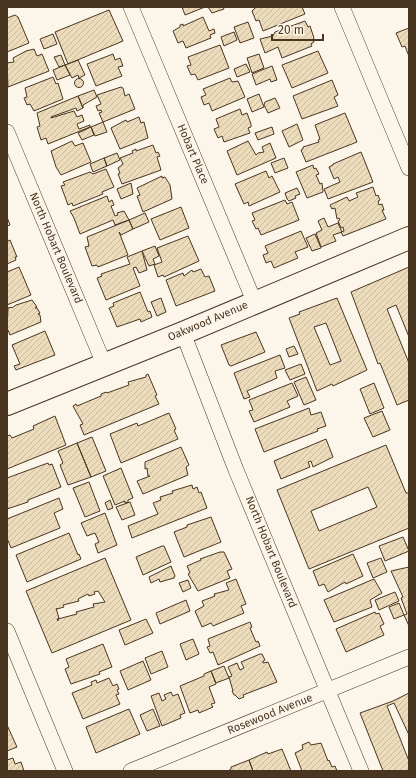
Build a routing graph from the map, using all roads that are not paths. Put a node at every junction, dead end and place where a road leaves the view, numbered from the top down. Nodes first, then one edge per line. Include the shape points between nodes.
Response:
1 (131, 7) edge
2 (342, 7) edge
3 (7, 132) edge
4 (409, 168) edge
5 (409, 238) edge
6 (254, 301) junction
7 (183, 333) junction
8 (104, 364) junction
9 (7, 404) edge
10 (7, 631) edge
11 (409, 657) edge
12 (328, 691) junction
13 (65, 771) edge
14 (131, 771) edge
15 (361, 771) edge

1 - 6 street, Hobart Place
2 - 4 street
3 - 8 street, North Hobart Boulevard
5 - 6 street, Oakwood Avenue
6 - 7 street, Oakwood Avenue
7 - 8 street, Oakwood Avenue
7 - 12 street, North Hobart Boulevard via 236,470
8 - 9 street, Oakwood Avenue
10 - 13 street
11 - 12 street, Rosewood Avenue
12 - 14 street, Rosewood Avenue
12 - 15 street, North Hobart Boulevard

